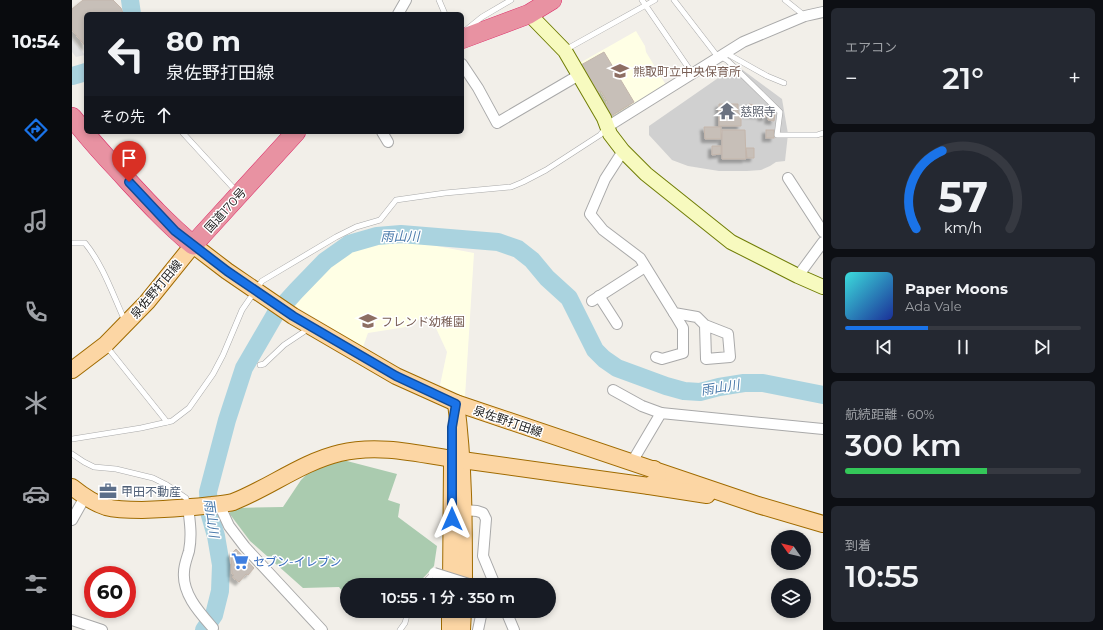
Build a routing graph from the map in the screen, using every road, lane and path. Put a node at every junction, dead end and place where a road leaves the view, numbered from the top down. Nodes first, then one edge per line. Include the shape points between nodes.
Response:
1 (406, 0) edge
2 (439, 0) edge
3 (511, 0) edge
4 (552, 0) edge
5 (642, 0) edge
6 (655, 0) edge
7 (674, 0) edge
8 (785, 0) edge
9 (646, 6) junction
10 (399, 12) edge
11 (444, 12) edge
12 (823, 12) edge
13 (529, 14) junction
14 (805, 16) junction
15 (464, 33) edge
16 (464, 38) edge
17 (564, 51) junction
18 (721, 55) junction
19 (464, 67) edge
20 (692, 74) junction
21 (579, 75) junction
22 (784, 83) dead end
23 (72, 117) edge
24 (607, 127) junction
25 (823, 133) edge
26 (184, 134) edge
27 (294, 134) edge
28 (623, 151) junction
29 (788, 178) dead end
30 (239, 195) junction
31 (823, 232) edge
32 (823, 242) edge
33 (72, 243) edge
34 (193, 245) junction
35 (645, 267) junction
36 (798, 276) junction
37 (823, 287) edge
38 (254, 290) junction
39 (674, 313) junction
40 (126, 324) junction
41 (618, 324) dead end
42 (308, 325) junction
43 (705, 325) dead end
44 (105, 345) junction
45 (656, 357) dead end
46 (260, 365) dead end
47 (72, 370) edge
48 (613, 390) dead end
49 (456, 404) junction
50 (661, 413) junction
51 (167, 422) junction
52 (823, 429) edge
53 (72, 439) edge
54 (72, 454) edge
55 (457, 459) junction
56 (632, 462) junction
57 (654, 469) junction
58 (649, 486) junction
59 (72, 487) edge
60 (85, 497) junction
61 (758, 505) junction
62 (205, 506) junction
63 (464, 510) junction
64 (72, 520) edge
65 (823, 524) edge
66 (434, 573) joint
67 (429, 578) edge
68 (450, 578) edge
69 (451, 578) edge
70 (464, 578) edge
71 (492, 578) edge
72 (406, 618) edge
73 (450, 618) edge
74 (463, 618) edge
75 (481, 618) edge
76 (509, 618) edge
77 (77, 624) edge
78 (214, 629) edge
79 (102, 630) edge
80 (322, 630) edge
81 (400, 630) edge
82 (450, 630) edge
83 (462, 630) edge
84 (478, 630) edge
85 (514, 630) edge

1 - 10 street
2 - 11 lane
3 - 15 lane via 482,17
4 - 13 highway
5 - 9 lane
6 - 9 lane
7 - 18 lane
8 - 14 lane
9 - 17 lane
9 - 20 lane
12 - 14 street
13 - 16 highway
13 - 17 street
14 - 18 street via 749,39
17 - 21 street
18 - 20 street
18 - 22 lane
18 - 25 lane via 780,112 777,135
19 - 21 street via 497,123
20 - 24 street
21 - 24 street
23 - 34 highway via 84,134 140,194 175,231
24 - 28 street
24 - 38 lane via 600,135 546,170 511,187 396,200 380,220 356,227 336,237 272,274
26 - 30 lane
27 - 30 highway, 国道170号
28 - 35 street via 605,179 590,214 603,230 640,258
28 - 36 street via 646,174 731,242
29 - 31 street
30 - 34 highway, 国道170号
32 - 36 street
33 - 40 lane via 85,242 91,250
34 - 38 main road, 泉佐野打田線
34 - 40 main road, 泉佐野打田線 via 157,291
35 - 39 street
35 - 41 street via 595,299
36 - 37 street
38 - 42 main road, 泉佐野打田線
38 - 51 lane via 242,310 213,374 189,408
39 - 43 street via 697,316
39 - 45 street via 683,328 683,353 662,359
40 - 44 main road, 泉佐野打田線
42 - 46 lane via 305,331
42 - 49 main road, 泉佐野打田線 via 396,376
44 - 47 main road, 泉佐野打田線
44 - 51 lane
48 - 50 street
49 - 55 main road
49 - 56 main road, 泉佐野打田線
50 - 52 street
50 - 56 street
51 - 53 lane
54 - 62 lane via 94,467 116,468 154,478 186,498
55 - 58 main road
55 - 62 main road via 402,450 362,449 340,453 312,462 230,503
55 - 63 main road
55 - 69 main road
56 - 57 main road, 泉佐野打田線
57 - 58 main road via 658,476
57 - 61 main road, 泉佐野打田線
58 - 61 main road
59 - 60 main road
60 - 62 main road via 106,507 127,510
60 - 64 street
61 - 65 main road, 泉佐野打田線
62 - 78 street via 191,531 183,572 193,604
62 - 80 street via 229,526 245,547
63 - 70 main road
63 - 71 street via 483,513 486,520 483,556
66 - 67 lane
66 - 68 street, bridge
72 - 81 lane
73 - 82 main road
74 - 83 main road
75 - 84 street
76 - 85 street
77 - 79 street

